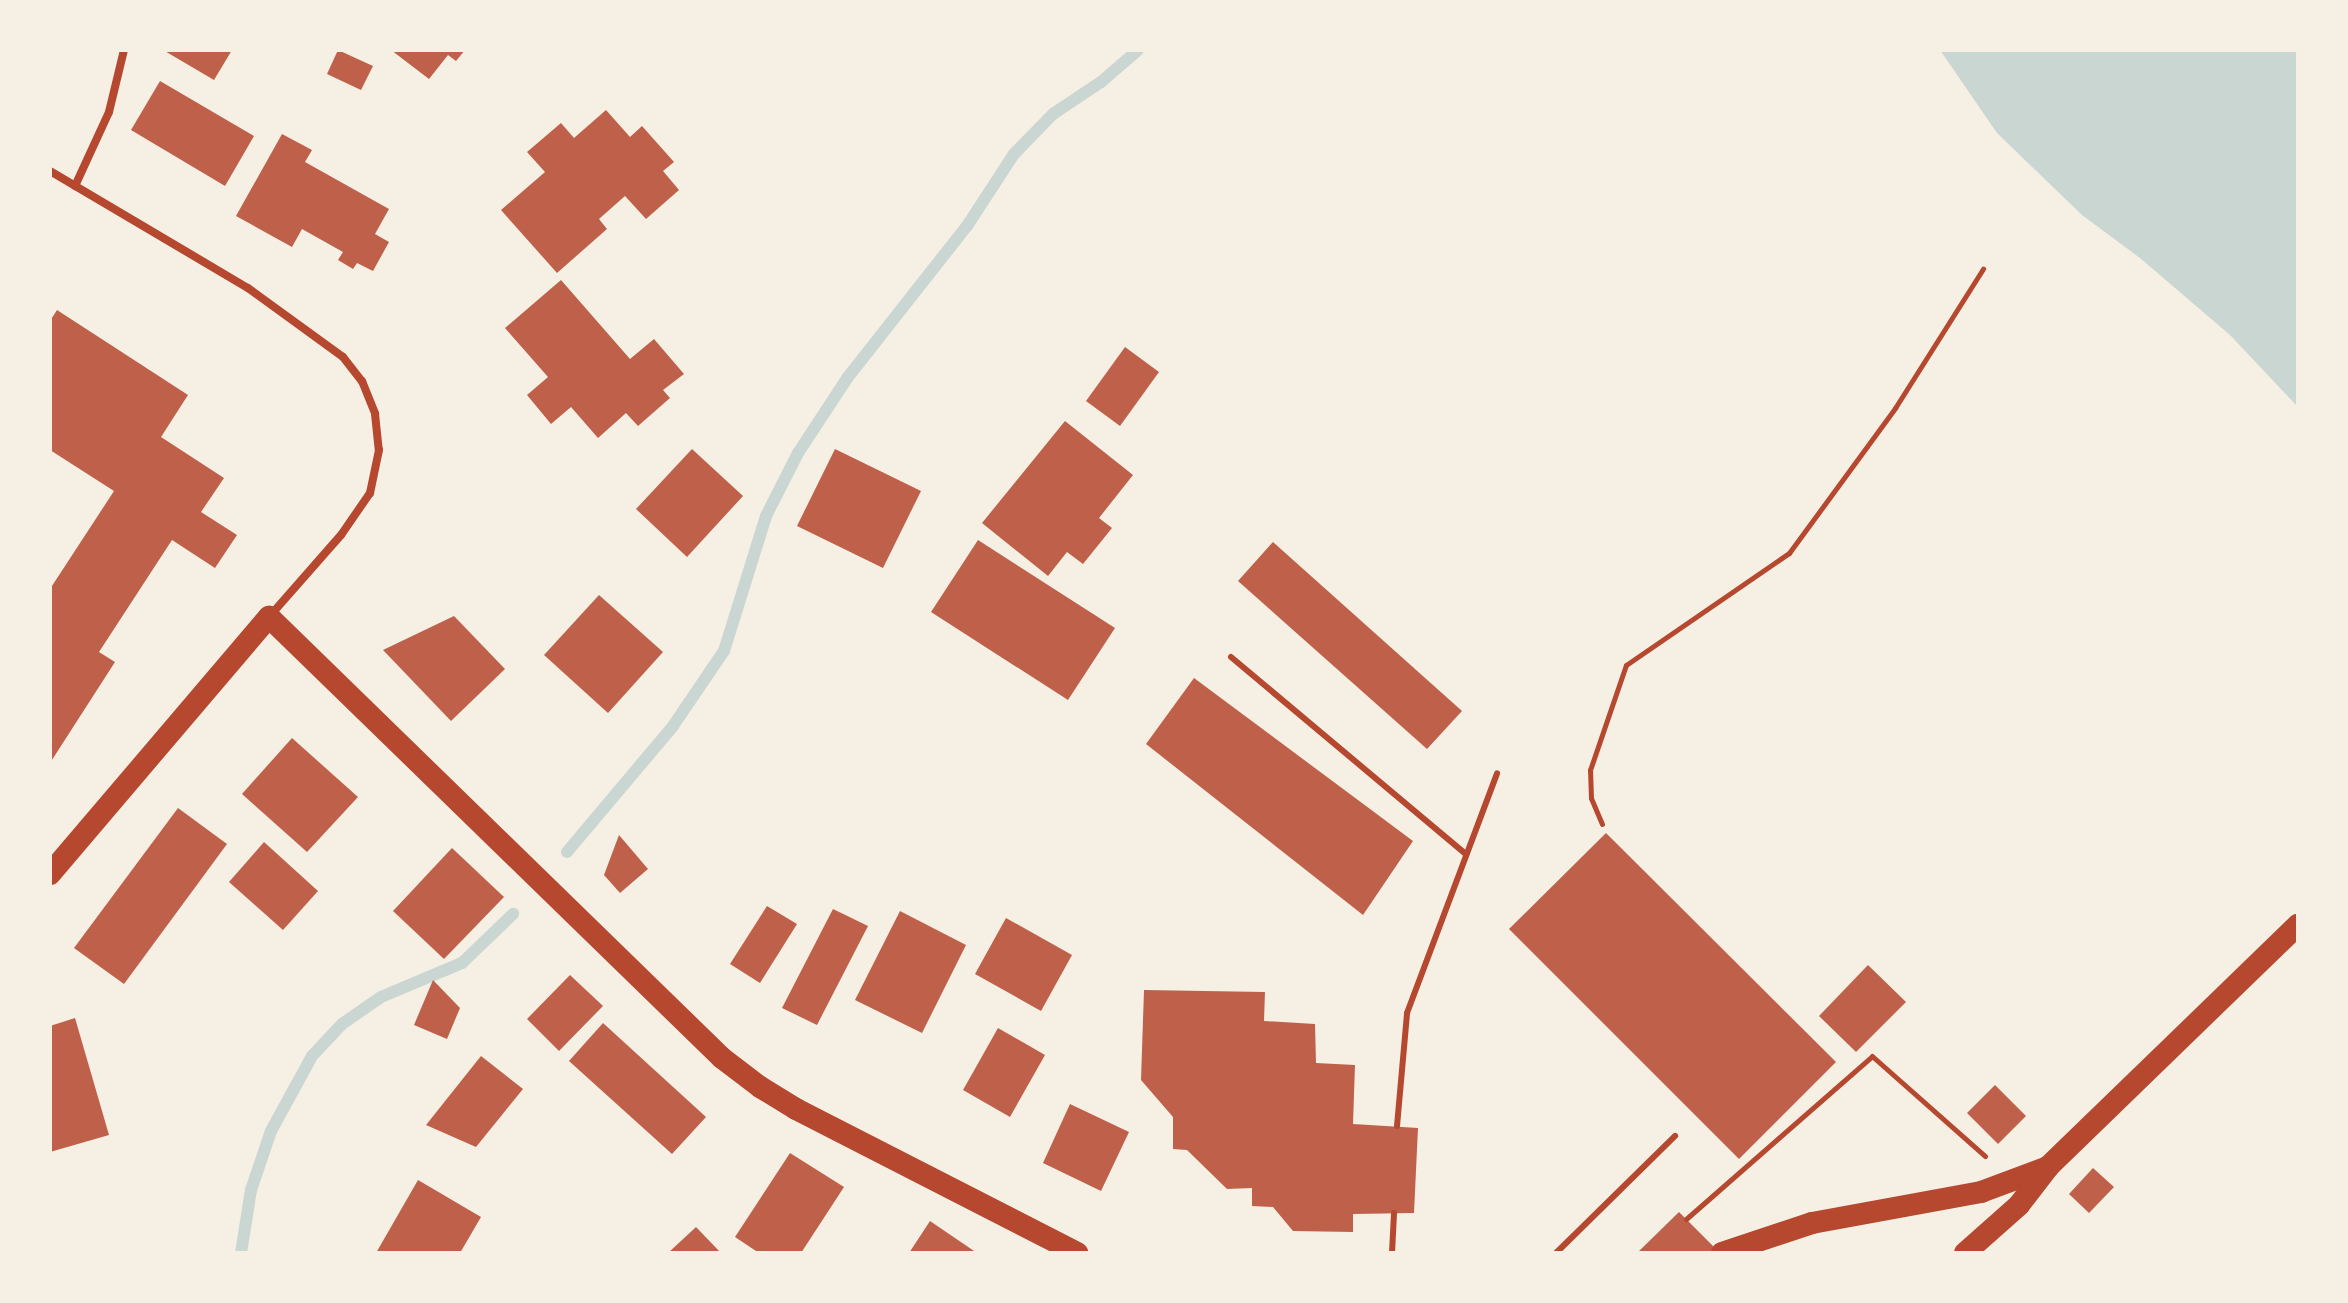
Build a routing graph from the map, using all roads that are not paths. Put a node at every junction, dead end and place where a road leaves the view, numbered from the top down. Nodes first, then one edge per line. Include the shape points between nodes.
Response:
1 (124, 50) edge
2 (50, 171) edge
3 (75, 186) junction
4 (269, 617) junction
5 (1231, 657) dead end
6 (1497, 773) dead end
7 (1466, 854) junction
8 (50, 874) edge
9 (2298, 925) edge
10 (1397, 1126) dead end
11 (1675, 1136) dead end
12 (2049, 1166) junction
13 (1394, 1213) dead end
14 (1077, 1253) edge
15 (1392, 1253) edge
16 (1556, 1253) edge
17 (1722, 1253) edge
18 (1965, 1253) edge

1 - 3 street via 109,112
2 - 3 street
3 - 4 street via 248,288 343,357 362,381 379,450 370,493 341,535
4 - 8 highway
4 - 14 highway via 731,1065 796,1109
5 - 7 lane
6 - 7 lane
7 - 10 lane via 1407,1013
9 - 12 highway
11 - 16 lane
12 - 17 highway via 1981,1192 1812,1223
12 - 18 highway via 2019,1205
13 - 15 lane

